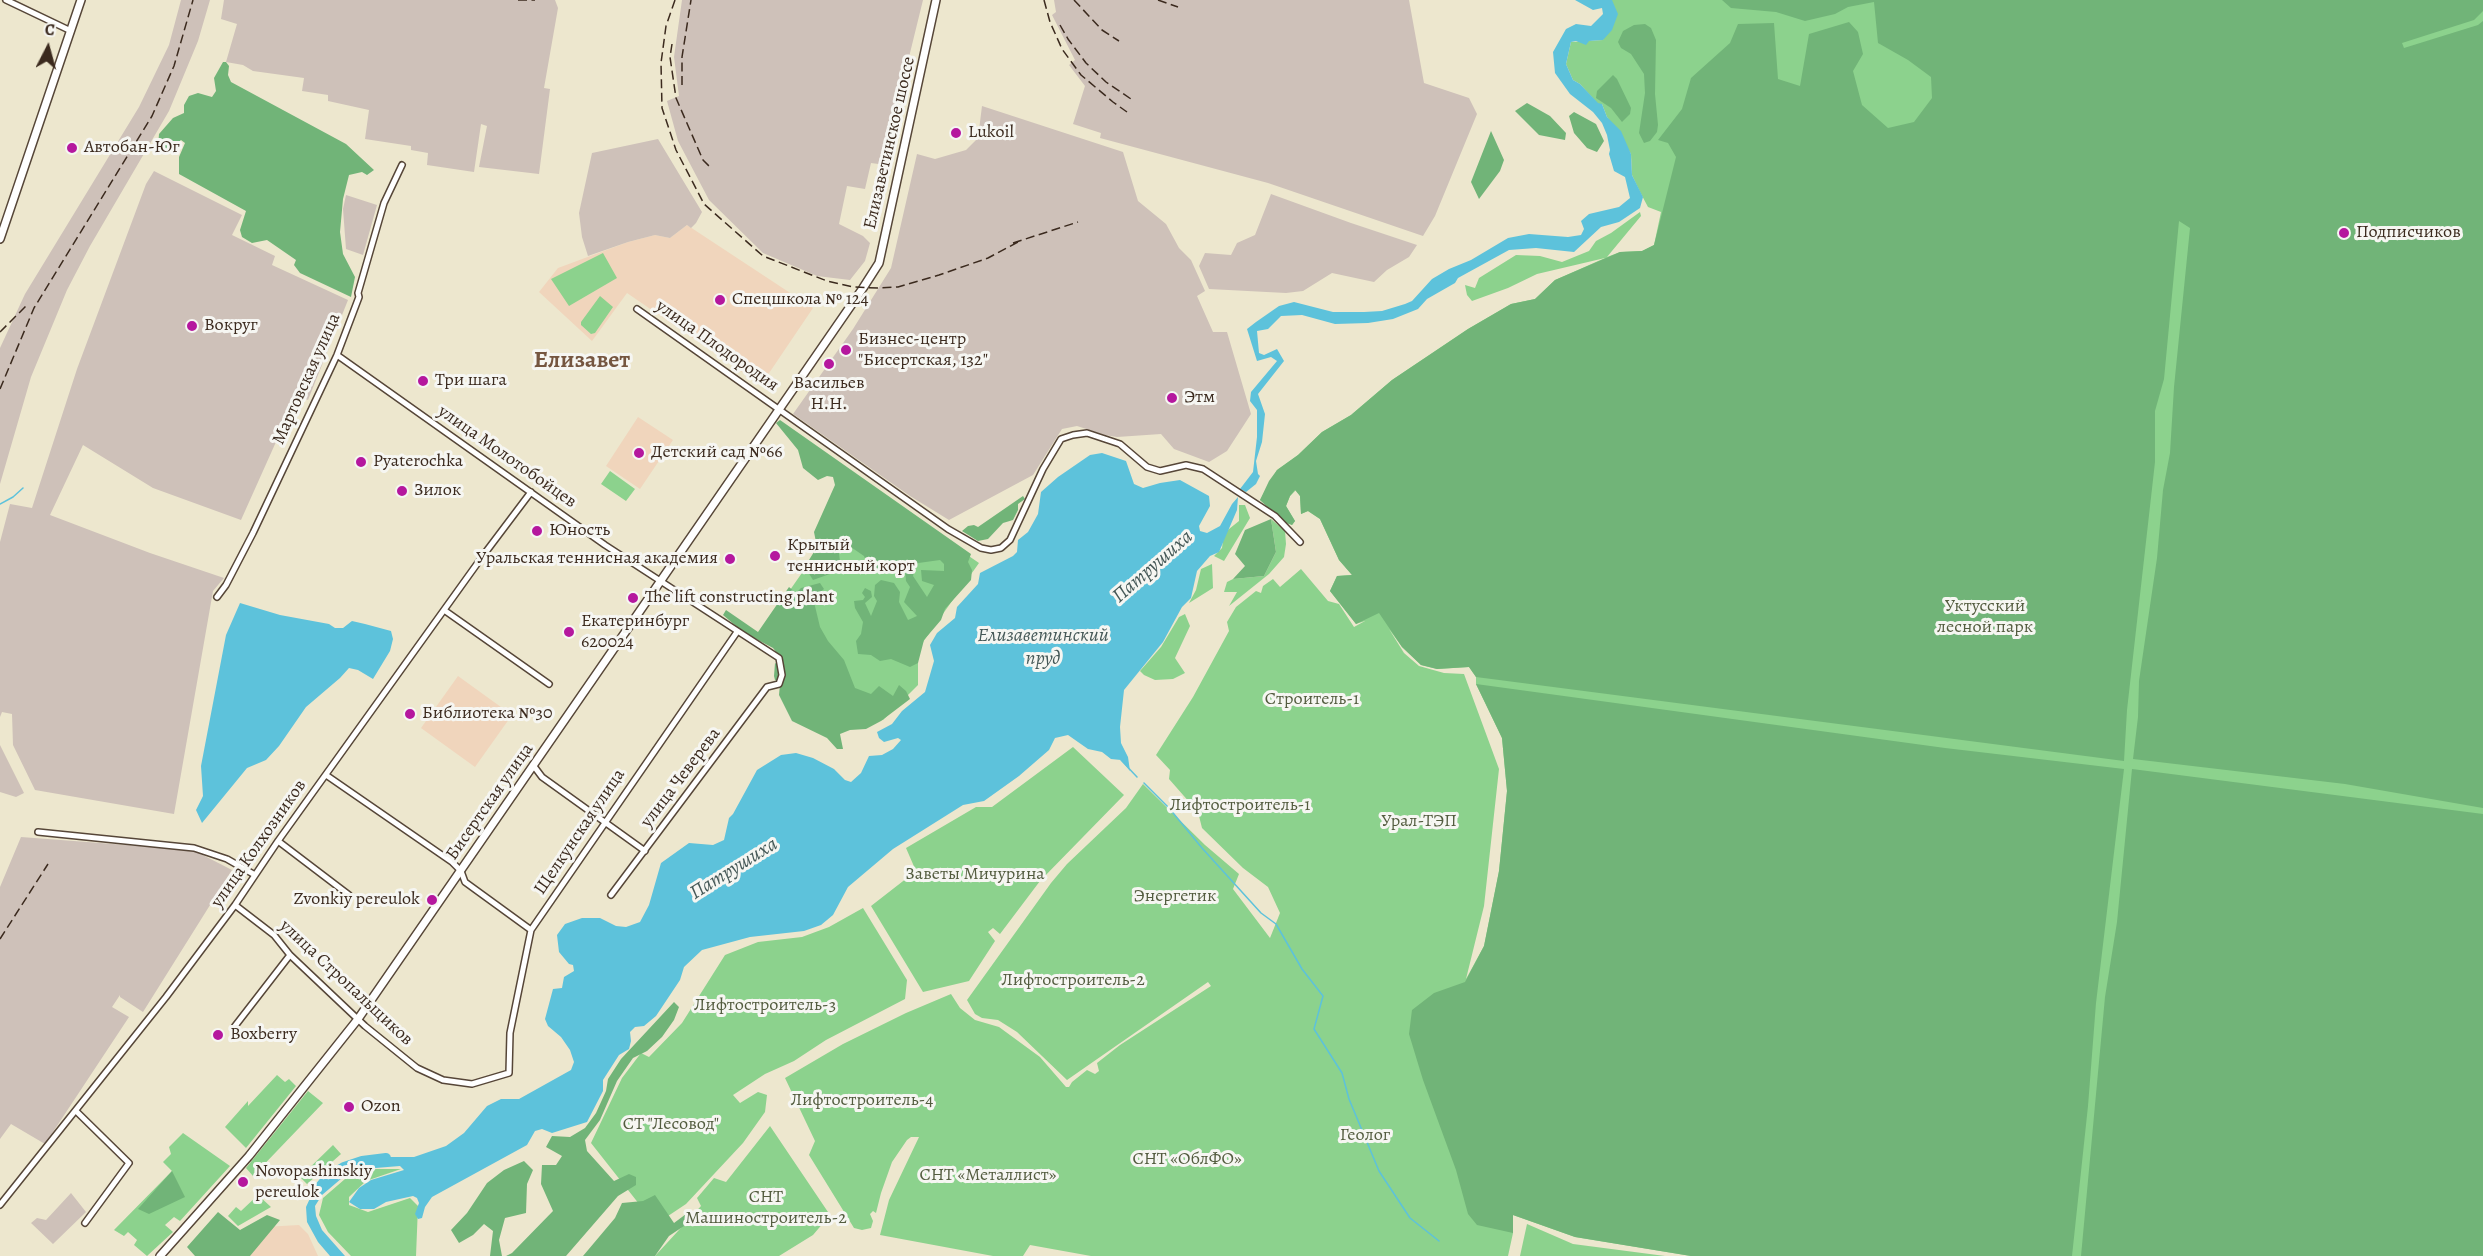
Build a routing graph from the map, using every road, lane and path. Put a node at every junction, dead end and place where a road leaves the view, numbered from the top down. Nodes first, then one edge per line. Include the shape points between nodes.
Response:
1 (6, 0) edge
2 (81, 0) edge
3 (936, 0) edge
4 (70, 31) junction
5 (402, 165) dead end
6 (0, 239) edge
7 (863, 288) joint
8 (637, 309) dead end
9 (337, 355) junction
10 (780, 408) junction
11 (531, 492) junction
12 (1300, 542) dead end
13 (661, 582) junction
14 (217, 597) dead end
15 (444, 610) junction
16 (737, 632) junction
17 (549, 684) dead end
18 (779, 684) joint
19 (533, 765) junction
20 (326, 775) junction
21 (604, 821) junction
22 (38, 832) dead end
23 (278, 841) junction
24 (645, 851) junction
25 (461, 871) junction
26 (255, 875) junction
27 (611, 895) dead end
28 (349, 896) dead end
29 (235, 905) junction
30 (531, 930) junction
31 (290, 955) junction
32 (358, 1019) junction
33 (235, 1026) dead end
34 (509, 1073) joint
35 (76, 1111) junction
36 (0, 1205) edge
37 (85, 1223) dead end
38 (160, 1256) edge

1 - 4 street
2 - 4 main road
3 - 7 main road, Елизаветинское шоссе via 879,263
4 - 6 main road
5 - 9 street, Мартовская улица via 384,203 359,297
7 - 10 main road, Бисертская улица
8 - 10 street, улица Плодородия
9 - 11 street, улица Молотобойцев
9 - 14 street, Мартовская улица via 254,533
10 - 12 street, улица Плодородия via 948,529 981,548 1001,548 1010,540 1061,439 1087,433 1120,444 1147,467 1160,471 1186,465 1203,469 1275,516
10 - 13 main road, Бисертская улица
11 - 13 street, улица Молотобойцев
11 - 15 street, улица Колхозников
13 - 16 street, улица Молотобойцев
13 - 19 main road, Бисертская улица
15 - 17 street
15 - 20 street, улица Колхозников
16 - 18 street, улица Молотобойцев via 779,658
16 - 21 street, Щелкунская улица
18 - 24 street, улица Чеверева via 767,687
19 - 21 street via 542,777
19 - 25 main road, Бисертская улица
20 - 23 street, улица Колхозников
20 - 25 street
21 - 24 street
21 - 30 street, Щелкунская улица
22 - 26 street via 194,848 227,859
23 - 26 street, улица Колхозников
23 - 28 street
24 - 27 street, улица Чеверева
25 - 30 street via 465,882
25 - 32 main road, Бисертская улица
26 - 29 street, улица Колхозников
29 - 31 street, улица Стропальщиков via 274,935
29 - 35 street, улица Колхозников
30 - 34 street, Щелкунская улица via 510,1033
31 - 32 street, улица Стропальщиков
31 - 33 street
32 - 34 street, улица Стропальщиков via 417,1068 443,1080 472,1084
32 - 38 main road, Бисертская улица via 249,1156
35 - 36 street, улица Колхозников
35 - 37 street via 129,1163

